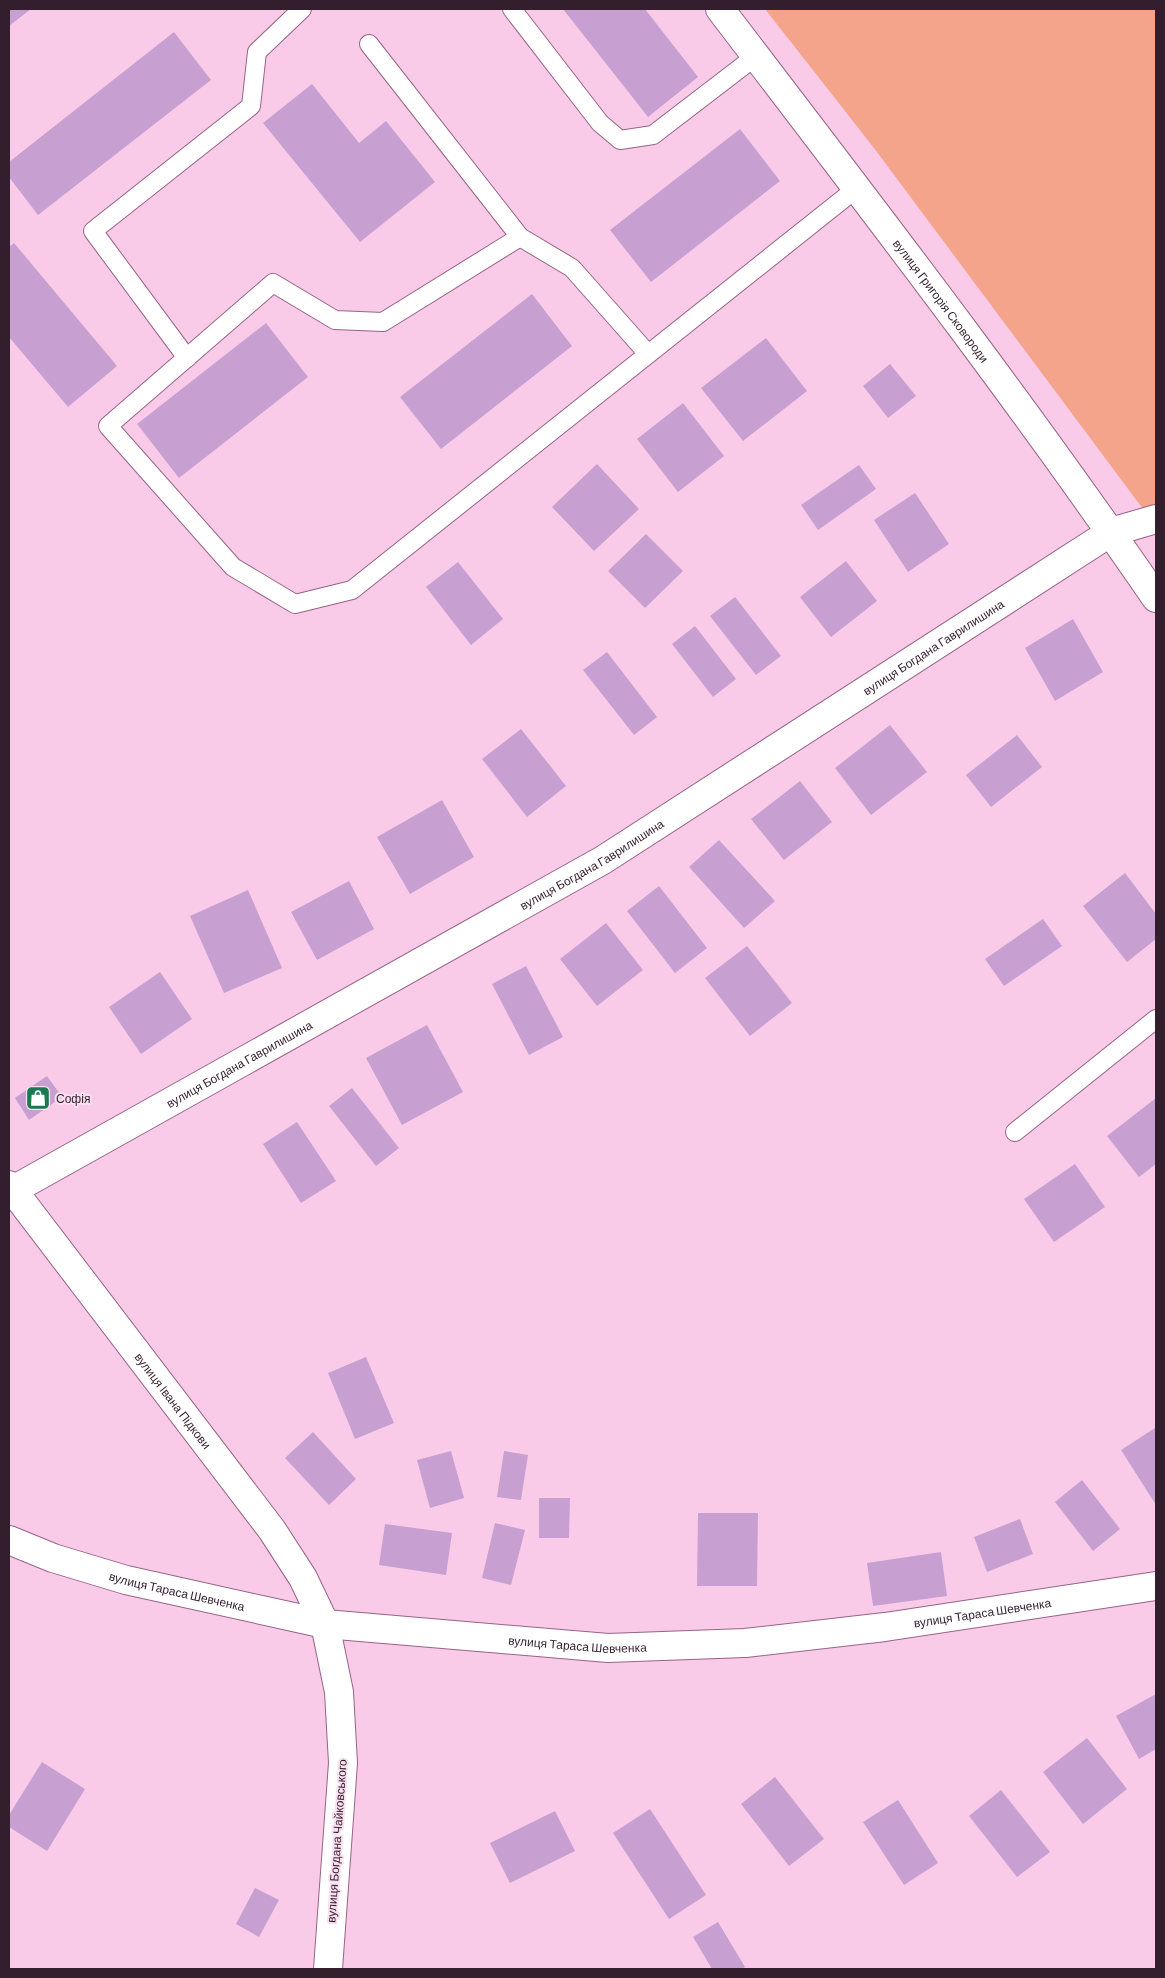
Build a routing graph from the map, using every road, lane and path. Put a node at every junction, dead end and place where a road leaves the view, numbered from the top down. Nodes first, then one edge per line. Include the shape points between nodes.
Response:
1 (302, 9) edge
2 (512, 9) edge
3 (720, 9) edge
4 (369, 44) dead end
5 (756, 56) junction
6 (857, 188) junction
7 (520, 236) junction
8 (648, 354) junction
9 (187, 358) junction
10 (1156, 519) edge
11 (1111, 532) junction
12 (1156, 598) edge
13 (1156, 1019) edge
14 (1015, 1132) dead end
15 (11, 1187) edge
16 (9, 1540) edge
17 (1156, 1586) edge
18 (325, 1624) junction
19 (328, 1969) edge

1 - 9 lane via 257,52 251,106 93,232
2 - 5 lane via 600,123 620,140 653,135
3 - 5 street, вулиця Григорія Сковороди
4 - 7 lane
5 - 6 street, вулиця Григорія Сковороди
6 - 8 lane
6 - 11 street, вулиця Григорія Сковороди
7 - 8 lane via 572,268
7 - 9 lane via 383,322 335,320 273,283
8 - 9 lane via 352,590 295,604 232,568 108,426
10 - 11 street, вулиця Богдана Гаврилишина
11 - 12 street, вулиця Григорія Сковороди
11 - 15 street, вулиця Богдана Гаврилишина via 603,860
13 - 14 lane
15 - 18 street, вулиця Івана Підкови via 272,1530 303,1578
16 - 18 street, вулиця Тараса Шевченка via 53,1558 126,1580
17 - 18 street, вулиця Тараса Шевченка via 885,1627 745,1643 608,1648
18 - 19 street, вулиця Богдана Чайковського via 339,1692 343,1763

